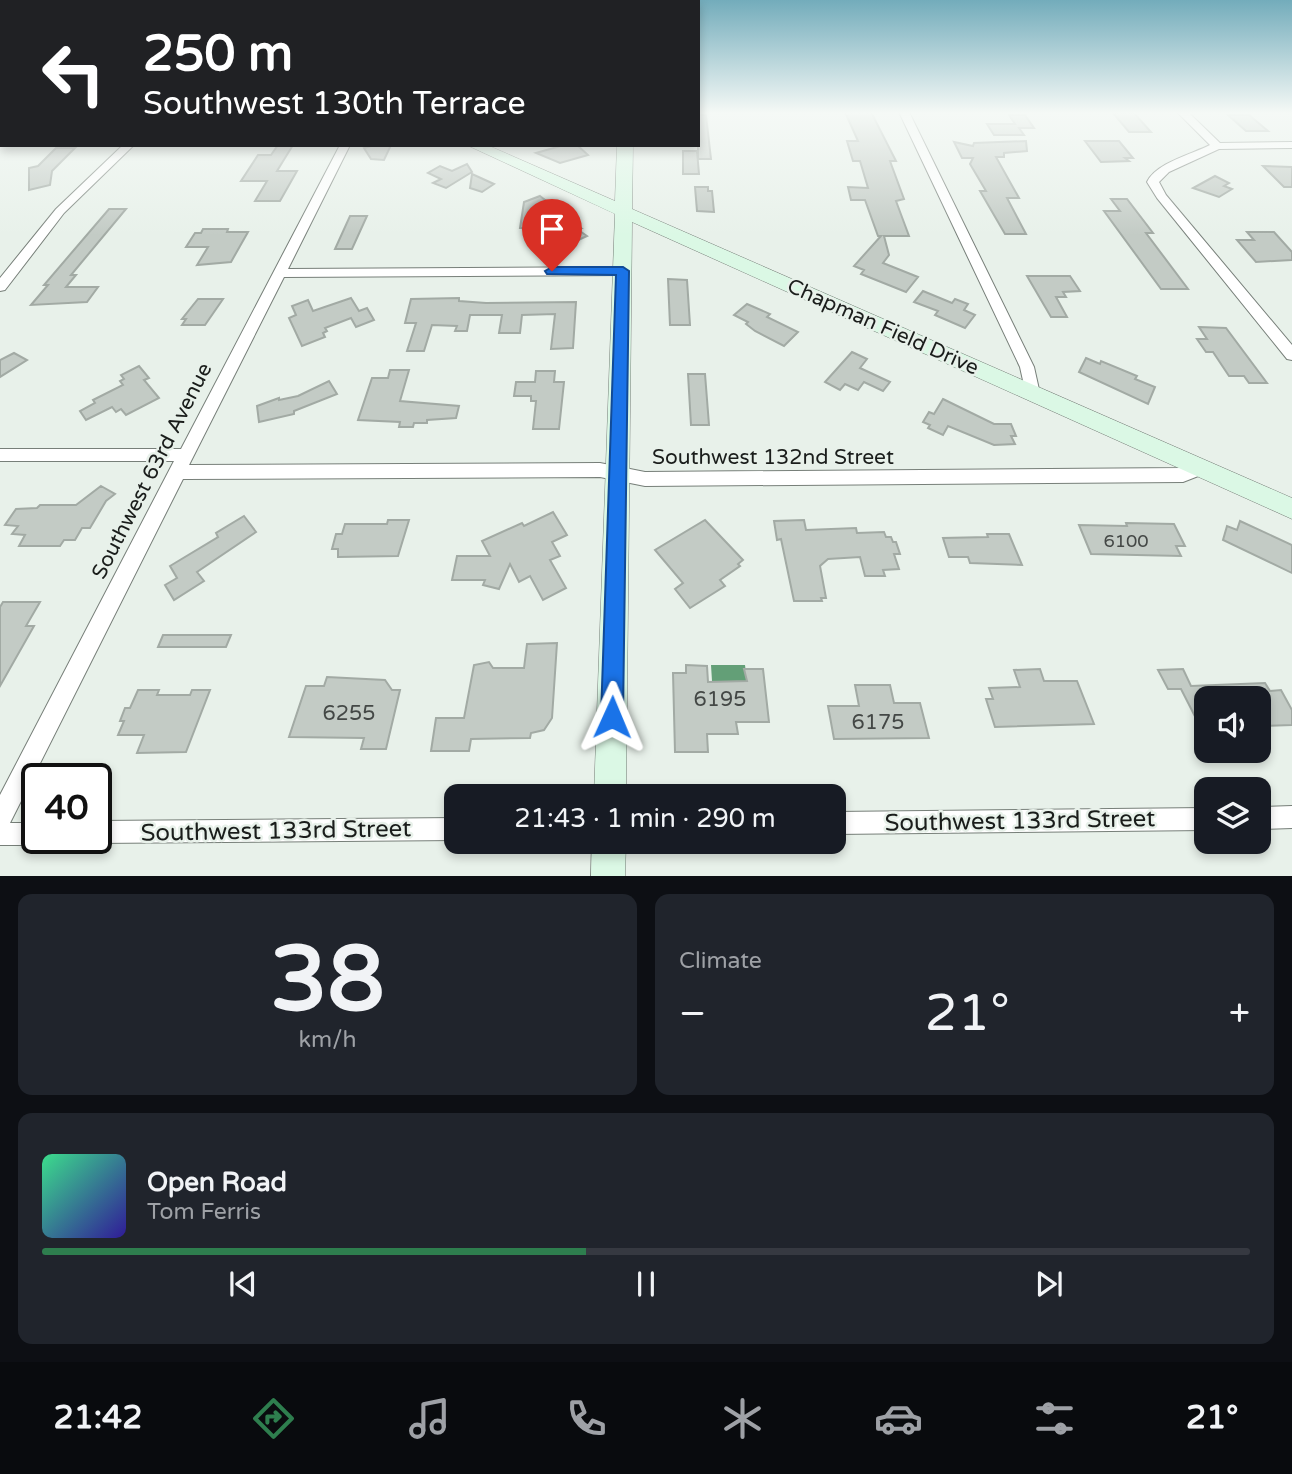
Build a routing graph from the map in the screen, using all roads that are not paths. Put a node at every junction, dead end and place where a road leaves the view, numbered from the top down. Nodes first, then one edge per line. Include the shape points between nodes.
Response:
1 (121, 153) edge
2 (341, 153) edge
3 (492, 153) edge
4 (625, 153) edge
5 (924, 153) edge
6 (1203, 153) edge
7 (624, 183) junction
8 (595, 199) junction
9 (624, 212) junction
10 (623, 271) junction
11 (279, 273) junction
12 (0, 287) edge
13 (1292, 355) edge
14 (1033, 394) junction
15 (0, 455) edge
16 (185, 455) junction
17 (1200, 468) junction
18 (177, 472) junction
19 (617, 473) junction
20 (1292, 509) edge
21 (610, 784) edge
22 (1292, 817) edge
23 (0, 818) edge
24 (1271, 818) edge
25 (1194, 819) edge
26 (846, 823) edge
27 (444, 829) edge
28 (112, 832) edge
29 (0, 834) edge
30 (21, 834) edge
31 (609, 854) edge
32 (608, 876) edge

1 - 12 street via 60,211
2 - 11 street, Southwest 63rd Avenue
3 - 8 street, Chapman Field Drive
4 - 7 street
5 - 14 street via 1027,368
6 - 13 street via 1158,174 1154,186
7 - 8 street
7 - 9 street
8 - 9 street, Chapman Field Drive
9 - 10 street
9 - 14 street, Chapman Field Drive
10 - 11 street
10 - 19 street
11 - 16 street, Southwest 63rd Avenue
14 - 17 street, Chapman Field Drive
15 - 16 street
16 - 18 street, Southwest 63rd Avenue
17 - 19 street, Southwest 132nd Street via 1183,475 645,479
17 - 20 street, Chapman Field Drive
18 - 19 street, Southwest 132nd Street
18 - 23 street, Southwest 63rd Avenue
19 - 21 street
22 - 24 street
25 - 26 street, Southwest 133rd Street
27 - 28 street, Southwest 133rd Street
29 - 30 street
31 - 32 street

